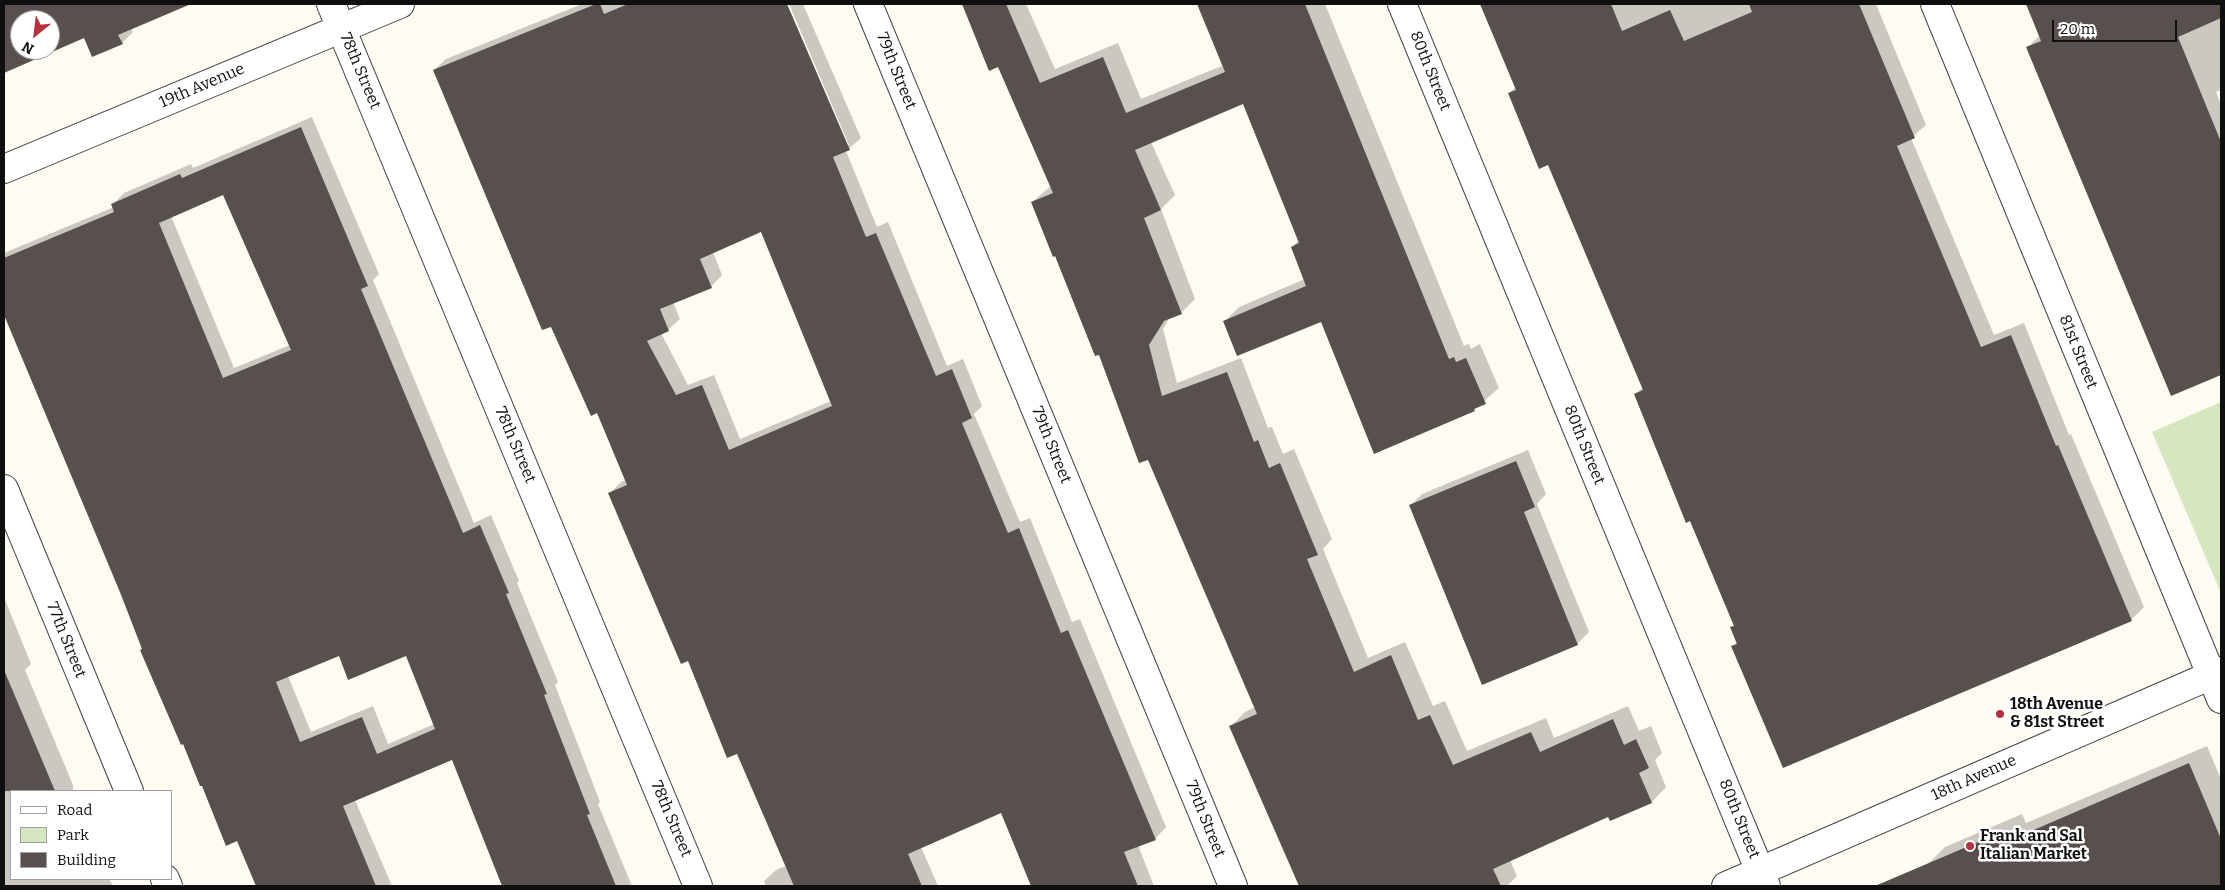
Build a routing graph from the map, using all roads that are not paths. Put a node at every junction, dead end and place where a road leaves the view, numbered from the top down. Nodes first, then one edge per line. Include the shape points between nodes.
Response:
1 (400, 4) edge
2 (868, 4) edge
3 (1402, 4) edge
4 (1935, 4) edge
5 (337, 16) edge
6 (4, 169) edge
7 (4, 489) edge
8 (2218, 682) edge
9 (129, 790) edge
10 (1763, 879) edge
11 (698, 886) edge
12 (1233, 886) edge
13 (1726, 886) edge

1 - 5 street, 19th Avenue
2 - 12 street, 79th Street
3 - 10 street, 80th Street
4 - 8 street, 81st Street
5 - 6 street, 19th Avenue
5 - 11 street, 78th Street
7 - 9 street, 77th Street
8 - 10 street, 18th Avenue
10 - 13 street, 18th Avenue

